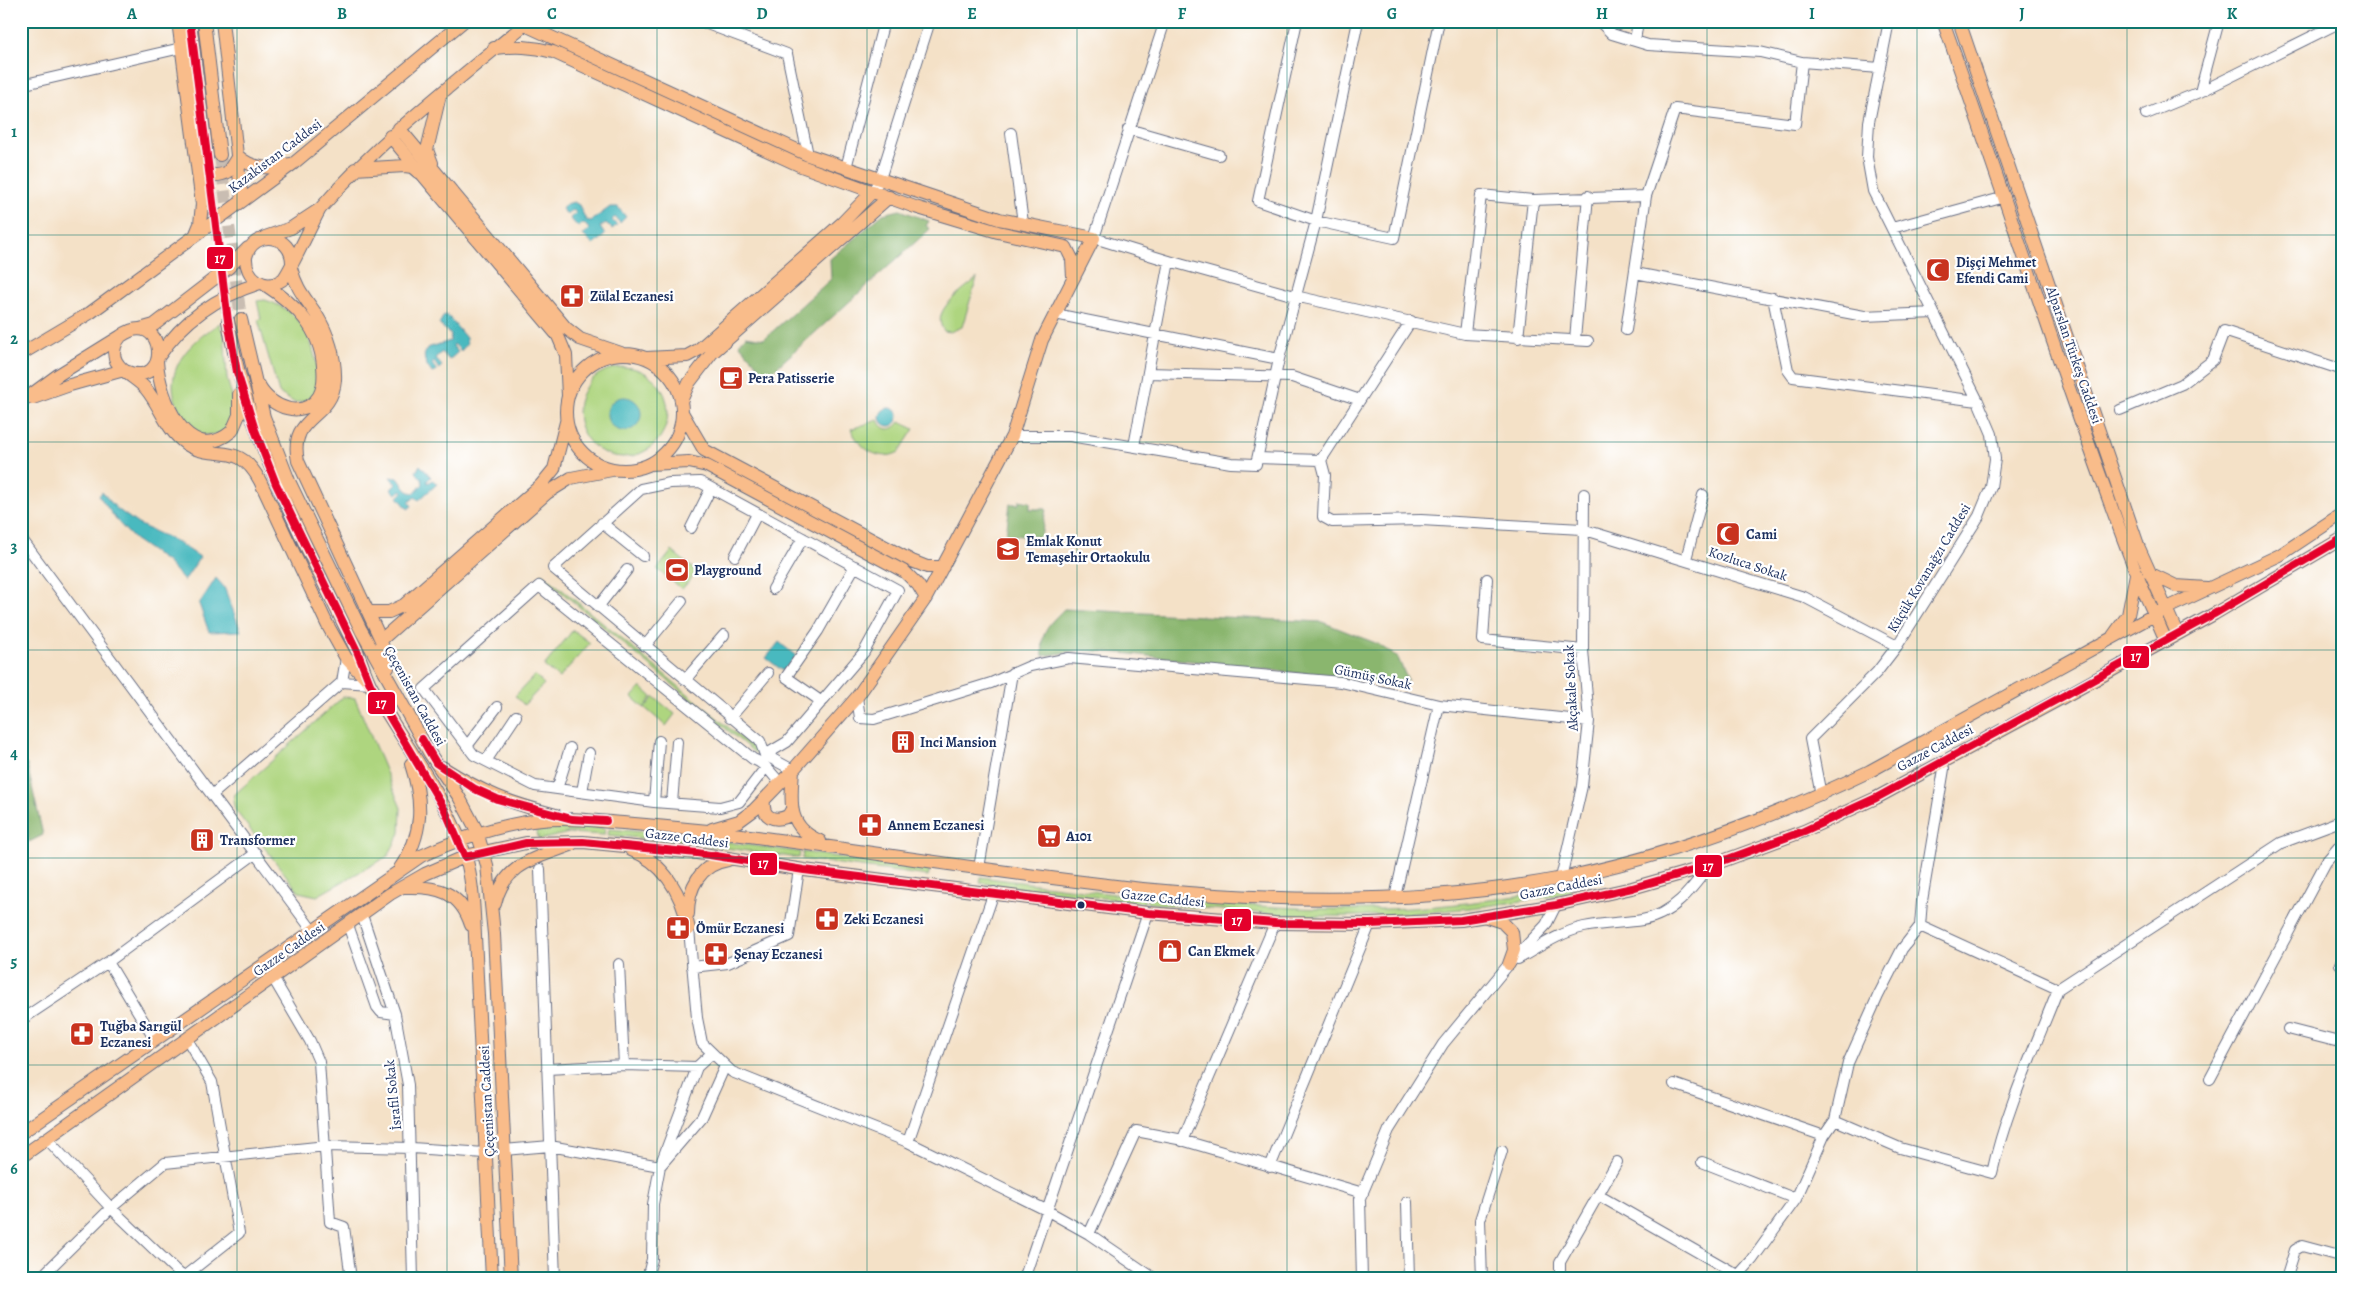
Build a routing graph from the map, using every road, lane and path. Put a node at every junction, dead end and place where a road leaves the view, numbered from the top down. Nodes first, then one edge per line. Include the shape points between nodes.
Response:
1 (178, 21) edge
2 (190, 21) edge
3 (204, 21) edge
4 (222, 21) edge
5 (464, 21) edge
6 (699, 21) edge
7 (884, 21) edge
8 (930, 21) edge
9 (1165, 21) edge
10 (1298, 21) edge
11 (1358, 21) edge
12 (1440, 21) edge
13 (1599, 21) edge
14 (1638, 21) edge
15 (1889, 21) edge
16 (1943, 21) edge
17 (1959, 21) edge
18 (2219, 21) edge
19 (2343, 21) edge
20 (527, 23) edge
21 (1635, 41) junction
22 (181, 48) junction
23 (494, 48) junction
24 (1802, 62) junction
25 (1880, 68) junction
26 (21, 85) edge
27 (2200, 92) junction
28 (440, 95) junction
29 (2146, 114) dead end
30 (1128, 129) junction
31 (395, 132) junction
32 (1011, 133) dead end
33 (220, 155) tunnel mouth
34 (808, 155) junction
35 (1219, 155) dead end
36 (238, 156) junction
37 (202, 160) junction
38 (294, 163) junction
39 (846, 168) junction
40 (355, 169) junction
41 (429, 172) junction
42 (880, 179) junction
43 (872, 191) junction
44 (1588, 196) junction
45 (1646, 196) junction
46 (889, 197) junction
47 (2005, 198) junction
48 (242, 200) junction
49 (1533, 200) junction
50 (455, 203) junction
51 (202, 204) junction
52 (320, 209) junction
53 (222, 216) junction
54 (1316, 221) junction
55 (1023, 223) junction
56 (1892, 228) junction
57 (1070, 233) junction
58 (195, 237) junction
59 (265, 237) junction
60 (1094, 238) junction
61 (250, 246) junction
62 (1066, 247) junction
63 (1169, 261) junction
64 (292, 266) junction
65 (1635, 273) junction
66 (1073, 279) junction
67 (262, 283) junction
68 (1295, 296) junction
69 (1773, 298) junction
70 (1934, 313) junction
71 (1055, 314) junction
72 (1411, 321) junction
73 (140, 329) junction
74 (1626, 330) dead end
75 (1465, 334) junction
76 (1156, 335) junction
77 (121, 336) junction
78 (1518, 338) junction
79 (1575, 339) junction
80 (1588, 341) dead end
81 (21, 354) edge
82 (626, 354) junction
83 (158, 358) junction
84 (644, 358) junction
85 (1279, 359) junction
86 (252, 370) junction
87 (2343, 370) edge
88 (125, 371) junction
89 (237, 372) junction
90 (1148, 373) junction
91 (1276, 374) junction
92 (568, 398) junction
93 (1360, 400) junction
94 (1978, 401) junction
95 (21, 402) edge
96 (682, 407) junction
97 (2120, 410) dead end
98 (566, 418) junction
99 (1012, 436) junction
100 (1134, 446) junction
101 (1258, 458) junction
102 (1321, 460) junction
103 (650, 464) junction
104 (614, 470) junction
105 (711, 488) junction
106 (1584, 494) dead end
107 (1703, 495) dead end
108 (2343, 513) edge
109 (757, 514) junction
110 (602, 523) junction
111 (691, 528) dead end
112 (1582, 529) junction
113 (21, 538) edge
114 (803, 538) junction
115 (2343, 538) edge
116 (643, 556) dead end
117 (735, 556) dead end
118 (1686, 559) junction
119 (855, 566) junction
120 (943, 567) junction
121 (627, 570) dead end
122 (2136, 572) junction
123 (2149, 573) junction
124 (1487, 579) dead end
125 (2207, 588) junction
126 (773, 589) dead end
127 (926, 598) junction
128 (682, 601) dead end
129 (598, 606) junction
130 (369, 612) junction
131 (2160, 612) junction
132 (724, 635) dead end
133 (2171, 636) junction
134 (381, 640) junction
135 (2107, 643) junction
136 (645, 646) junction
137 (1897, 646) junction
138 (1583, 650) junction
139 (346, 658) junction
140 (768, 673) dead end
141 (1012, 673) junction
142 (685, 680) junction
143 (342, 682) junction
144 (391, 683) junction
145 (370, 684) junction
146 (857, 697) junction
147 (822, 702) junction
148 (497, 706) dead end
149 (1439, 706) junction
150 (516, 716) dead end
151 (730, 718) junction
152 (1589, 721) junction
153 (404, 741) junction
154 (659, 741) dead end
155 (676, 742) dead end
156 (468, 746) junction
157 (570, 748) dead end
158 (589, 754) dead end
159 (765, 754) junction
160 (486, 761) junction
161 (1941, 761) junction
162 (436, 763) junction
163 (766, 767) junction
164 (793, 770) junction
165 (780, 783) junction
166 (557, 789) junction
167 (582, 792) junction
168 (1821, 794) junction
169 (212, 796) junction
170 (764, 800) junction
171 (654, 802) junction
172 (672, 803) junction
173 (792, 809) junction
174 (572, 819) junction
175 (2343, 820) edge
176 (707, 830) junction
177 (477, 833) junction
178 (459, 840) junction
179 (579, 842) junction
180 (2343, 842) edge
181 (617, 845) junction
182 (853, 850) junction
183 (483, 852) junction
184 (256, 853) junction
185 (465, 857) junction
186 (733, 859) junction
187 (1709, 866) junction
188 (979, 868) junction
189 (540, 869) dead end
190 (799, 869) junction
191 (397, 872) junction
192 (1561, 878) junction
193 (402, 887) junction
194 (994, 892) junction
195 (1395, 897) junction
196 (1556, 905) junction
197 (1148, 913) junction
198 (362, 915) junction
199 (1487, 916) junction
200 (1275, 923) junction
201 (1370, 924) junction
202 (348, 925) junction
203 (1920, 926) junction
204 (493, 929) junction
205 (689, 929) junction
206 (312, 930) junction
207 (475, 936) junction
208 (108, 962) junction
209 (619, 964) dead end
210 (1509, 964) junction
211 (692, 968) junction
212 (274, 978) junction
213 (2058, 989) junction
214 (395, 1014) junction
215 (21, 1020) edge
216 (2288, 1029) dead end
217 (187, 1039) junction
218 (155, 1040) junction
219 (2343, 1043) edge
220 (712, 1054) junction
221 (624, 1065) junction
222 (725, 1066) junction
223 (697, 1067) junction
224 (547, 1070) junction
225 (2210, 1079) dead end
226 (1674, 1084) dead end
227 (1835, 1120) junction
228 (21, 1133) edge
229 (1824, 1136) junction
230 (47, 1138) junction
231 (1182, 1140) junction
232 (908, 1142) junction
233 (326, 1146) junction
234 (550, 1146) junction
235 (412, 1148) junction
236 (504, 1150) junction
237 (1502, 1150) dead end
238 (485, 1153) junction
239 (21, 1157) edge
240 (224, 1157) junction
241 (1618, 1162) dead end
242 (1702, 1162) dead end
243 (660, 1166) junction
244 (1270, 1167) junction
245 (1363, 1193) junction
246 (1598, 1195) junction
247 (1796, 1199) junction
248 (1407, 1202) dead end
249 (111, 1208) junction
250 (1046, 1210) junction
251 (1089, 1234) junction
252 (2343, 1257) edge
253 (1736, 1277) edge
254 (183, 1278) edge
255 (39, 1279) edge
256 (351, 1279) edge
257 (413, 1279) edge
258 (492, 1279) edge
259 (511, 1279) edge
260 (555, 1279) edge
261 (647, 1279) edge
262 (1024, 1279) edge
263 (1156, 1279) edge
264 (1362, 1279) edge
265 (1409, 1279) edge
266 (1482, 1279) edge
267 (1560, 1279) edge
268 (2286, 1279) edge

1 - 22 main road
2 - 37 main road
3 - 33 main road
4 - 36 main road
5 - 38 main road, Kazakistan Caddesi
6 - 34 street via 787,54
7 - 39 street
8 - 42 street
9 - 30 street
10 - 54 street via 1258,201
11 - 54 street
12 - 54 street via 1394,238
13 - 21 street via 1612,34
14 - 21 street
15 - 25 street, Küçük Kovanağzı Caddesi
16 - 47 main road, Alparslan Türkeş Caddesi
17 - 123 main road, Alparslan Türkeş Caddesi
18 - 27 street
19 - 27 street
20 - 23 main road
20 - 34 main road
21 - 24 street via 1648,45 1760,52
22 - 26 street
22 - 37 main road
23 - 28 main road
23 - 43 main road via 536,47 553,52 801,166
24 - 25 street
24 - 45 street via 1795,124 1675,109
25 - 56 street, Küçük Kovanağzı Caddesi via 1869,122 1867,157 1873,191
27 - 29 street
28 - 31 main road
28 - 41 main road via 427,150
30 - 35 street
30 - 60 street
31 - 40 main road
31 - 41 main road
32 - 55 street
34 - 39 main road
36 - 37 main road via 232,169 219,175 206,173
36 - 38 main road via 248,164 261,167
36 - 48 main road
37 - 51 main road
38 - 48 main road, Kazakistan Caddesi
39 - 42 main road
40 - 41 main road via 405,166
40 - 52 main road
41 - 50 main road
42 - 43 street
42 - 55 main road via 999,219
43 - 46 main road
43 - 84 main road via 842,223 698,350 687,356
44 - 45 street
44 - 49 street
44 - 79 street
45 - 65 street
46 - 62 main road via 998,232
46 - 96 main road via 712,353 689,383
47 - 56 street
47 - 122 main road, Alparslan Türkeş Caddesi via 2042,313
48 - 53 main road, Kazakistan Caddesi
49 - 75 street via 1481,195
49 - 78 street
50 - 82 main road via 566,328 580,339
50 - 92 main road via 558,336 566,355
51 - 53 main road
51 - 58 main road
52 - 59 main road via 296,225
52 - 64 main road
53 - 58 main road, Kazakistan Caddesi
54 - 68 street
55 - 57 main road
56 - 70 street, Küçük Kovanağzı Caddesi
57 - 60 main road
57 - 62 main road
58 - 81 main road, Kazakistan Caddesi via 90,312
59 - 61 main road
59 - 64 main road via 276,238 285,244 291,253
60 - 63 street
60 - 66 main road
61 - 67 main road via 246,265 251,276
61 - 73 main road via 228,268 154,325
62 - 66 main road via 1072,259
63 - 68 street
63 - 76 street
64 - 67 main road via 281,281
64 - 130 main road via 297,289 327,335 335,380 324,408 298,432 296,452
65 - 69 street
65 - 74 street
66 - 71 main road
67 - 83 main road via 238,290 207,307 180,328
67 - 86 main road via 296,309 314,331 323,360 324,382 312,403 292,409 277,405 266,396
68 - 72 street
68 - 85 street
69 - 70 street via 1864,316
69 - 94 street via 1788,370 1793,377
70 - 94 street, Küçük Kovanağzı Caddesi
71 - 76 street
71 - 99 main road via 1042,340
72 - 75 street
72 - 93 street
73 - 77 main road
73 - 83 main road via 156,340
75 - 78 street
76 - 85 street
76 - 90 street
77 - 88 main road via 114,352 117,363
77 - 95 main road
78 - 79 street
79 - 80 street
82 - 84 main road
82 - 92 main road via 606,357 589,366 576,380
83 - 88 main road via 145,373
83 - 89 main road via 160,385 168,409 186,432 207,441 225,437 238,422
84 - 96 main road via 661,368 674,383
85 - 91 street
86 - 89 main road, Çeçenistan Caddesi via 234,320
86 - 144 main road, Çeçenistan Caddesi via 264,417 289,481 361,630
87 - 97 street via 2224,331 2212,360 2182,384
88 - 95 main road
88 - 139 main road via 146,388 164,420 182,441 201,450 233,455 251,467
89 - 145 main road, Çeçenistan Caddesi via 276,484
90 - 91 street
90 - 100 street
91 - 93 street via 1292,376
91 - 101 street
92 - 98 main road
93 - 102 street
94 - 137 street, Küçük Kovanağzı Caddesi via 1992,434 1995,459 1990,486 1978,516
96 - 103 main road via 676,438 666,453
96 - 120 main road via 704,450 912,561 927,567
98 - 104 main road via 571,436 582,451 596,463
98 - 130 main road via 554,469 541,484 404,605 389,612
99 - 100 street via 1070,436
99 - 120 main road
100 - 101 street via 1231,463 1256,464
101 - 102 street
102 - 112 street, Kozluca Sokak via 1325,475 1323,517 1332,522 1421,520
103 - 104 main road via 632,470
103 - 127 main road via 689,462 707,466 905,572
104 - 134 main road via 571,478 547,492
105 - 109 street
105 - 110 street via 700,482 670,483 641,490
105 - 111 street
106 - 112 street, Akçakale Sokak
107 - 118 street
108 - 125 main road, Gazze Caddesi via 2280,555
109 - 114 street
109 - 117 street
110 - 116 street
110 - 129 street via 553,568
112 - 118 street, Kozluca Sokak
112 - 138 street, Akçakale Sokak
113 - 169 street
114 - 119 street
114 - 126 street
115 - 133 main road, Gazze Caddesi
118 - 137 street, Kozluca Sokak via 1804,597
119 - 147 street via 818,631 786,677
119 - 147 street via 898,590 864,652
120 - 127 main road
121 - 129 street
122 - 131 main road, Alparslan Türkeş Caddesi
122 - 135 main road via 2128,615
123 - 125 main road via 2176,586
123 - 131 main road, Alparslan Türkeş Caddesi
124 - 138 street via 1483,640
125 - 131 main road, Gazze Caddesi
127 - 146 main road
128 - 136 street
129 - 136 street
130 - 134 main road
131 - 133 main road, Alparslan Türkeş Caddesi
131 - 135 main road, Gazze Caddesi
132 - 142 street
133 - 161 main road, Gazze Caddesi
134 - 144 main road
135 - 168 main road, Gazze Caddesi via 1870,771
136 - 142 street
137 - 168 street, Küçük Kovanağzı Caddesi via 1877,672 1810,739
138 - 152 street, Akçakale Sokak
139 - 143 street
139 - 145 main road
140 - 151 street
141 - 146 street, Gümüş Sokak via 990,683 874,719 860,718
141 - 149 street, Gümüş Sokak via 1069,658 1150,664 1341,682
141 - 188 street
142 - 151 street
143 - 145 street
143 - 169 street
144 - 162 main road, Çeçenistan Caddesi
145 - 153 main road, Çeçenistan Caddesi
146 - 164 main road
147 - 159 street via 787,742
148 - 156 street
149 - 152 street, Gümüş Sokak
149 - 195 street
150 - 160 street
151 - 159 street via 760,741
152 - 192 street, Akçakale Sokak via 1582,786
153 - 178 main road, Çeçenistan Caddesi
153 - 191 main road via 417,781 420,813 414,846
154 - 171 street
155 - 172 street
156 - 160 street via 474,755
156 - 163 street via 424,690 539,586
157 - 166 street
158 - 167 street
159 - 164 street
160 - 166 street via 535,786
161 - 187 main road, Gazze Caddesi via 1876,798 1804,831
161 - 203 street via 1944,769
162 - 174 main road via 497,799
162 - 177 main road, Çeçenistan Caddesi via 459,797
163 - 165 street
163 - 172 street via 738,802 720,807
164 - 165 main road
164 - 173 main road
165 - 170 main road
166 - 167 street
167 - 171 street
168 - 192 main road, Gazze Caddesi via 1724,834
169 - 184 street
170 - 173 main road via 764,811 771,819 788,816
170 - 176 main road via 739,821
171 - 172 street
173 - 182 main road via 798,825 808,836
174 - 176 main road, Gazze Caddesi
174 - 177 main road, Gazze Caddesi via 508,824
175 - 213 street via 2281,843
176 - 182 main road, Gazze Caddesi
177 - 178 main road, Gazze Caddesi
177 - 183 main road, Çeçenistan Caddesi
178 - 185 main road, Çeçenistan Caddesi
178 - 191 main road, Gazze Caddesi via 422,856
179 - 181 main road, Gazze Caddesi
179 - 183 main road, Gazze Caddesi via 526,843
179 - 204 main road via 519,866 505,878 496,903
180 - 225 street via 2326,862
181 - 186 main road, Gazze Caddesi
181 - 205 main road via 642,855 666,875 674,886
182 - 188 main road, Gazze Caddesi
183 - 185 main road, Gazze Caddesi
183 - 204 main road, Çeçenistan Caddesi via 491,891
184 - 206 street
184 - 208 street
185 - 193 main road, Gazze Caddesi
185 - 207 main road, Çeçenistan Caddesi via 472,884
186 - 190 main road, Gazze Caddesi
186 - 205 main road via 710,865 691,889
187 - 196 main road, Gazze Caddesi
187 - 210 street via 1687,896 1669,909 1645,920 1584,927
188 - 195 main road, Gazze Caddesi via 1156,890 1280,898
189 - 224 street
190 - 194 main road, Gazze Caddesi
190 - 211 street via 789,936 728,963
191 - 206 main road, Gazze Caddesi
192 - 195 main road, Gazze Caddesi via 1470,891
193 - 198 main road, Gazze Caddesi
193 - 207 main road via 426,886 454,898 464,908
194 - 197 main road, Gazze Caddesi
194 - 232 street
196 - 199 main road, Gazze Caddesi
196 - 210 street via 1546,925
197 - 200 main road, Gazze Caddesi
197 - 250 street
198 - 202 main road, Gazze Caddesi
198 - 214 street, İsrafil Sokak
199 - 201 main road, Gazze Caddesi
199 - 210 main road via 1502,922 1512,932 1514,950
200 - 201 main road, Gazze Caddesi
200 - 231 street
201 - 244 street
202 - 212 main road, Gazze Caddesi
202 - 214 street via 377,1007 382,1012
203 - 213 street
203 - 227 street via 1898,957 1848,1063
204 - 236 main road, Çeçenistan Caddesi
205 - 211 street
206 - 218 main road, Gazze Caddesi
207 - 238 main road, Çeçenistan Caddesi
208 - 215 street
208 - 218 street
209 - 221 street
210 - 245 street via 1443,1044 1390,1130
211 - 220 street via 702,1043
212 - 217 main road, Gazze Caddesi
212 - 233 street via 319,1062
213 - 227 street via 2018,1084 1998,1142 1992,1173 1900,1148
214 - 235 street, İsrafil Sokak via 408,1085
216 - 219 street
217 - 230 main road, Gazze Caddesi
217 - 240 street via 212,1082
218 - 228 main road, Gazze Caddesi
220 - 222 street
220 - 223 street
221 - 223 street
221 - 224 street
222 - 232 street via 732,1072
222 - 243 street via 702,1117
223 - 243 street
224 - 234 street
226 - 229 street
227 - 229 street
229 - 247 street
230 - 239 main road, Gazze Caddesi
230 - 249 street
231 - 244 street
231 - 251 street via 1136,1131
232 - 250 street
233 - 235 street
233 - 240 street
233 - 256 street via 330,1222 344,1227
234 - 236 street
234 - 243 street
234 - 260 street
235 - 238 street
235 - 257 street, İsrafil Sokak
236 - 259 main road, Çeçenistan Caddesi
237 - 266 street via 1480,1220
238 - 258 main road, Çeçenistan Caddesi
240 - 249 street via 165,1163
240 - 254 street via 239,1233
241 - 246 street
242 - 247 street
243 - 261 street via 652,1204 652,1260
244 - 245 street
245 - 264 street via 1360,1199
246 - 253 street
246 - 267 street via 1560,1262
247 - 253 street
248 - 265 street
249 - 254 street
249 - 255 street
250 - 251 street
250 - 262 street
251 - 263 street
252 - 268 street via 2302,1246 2295,1250

